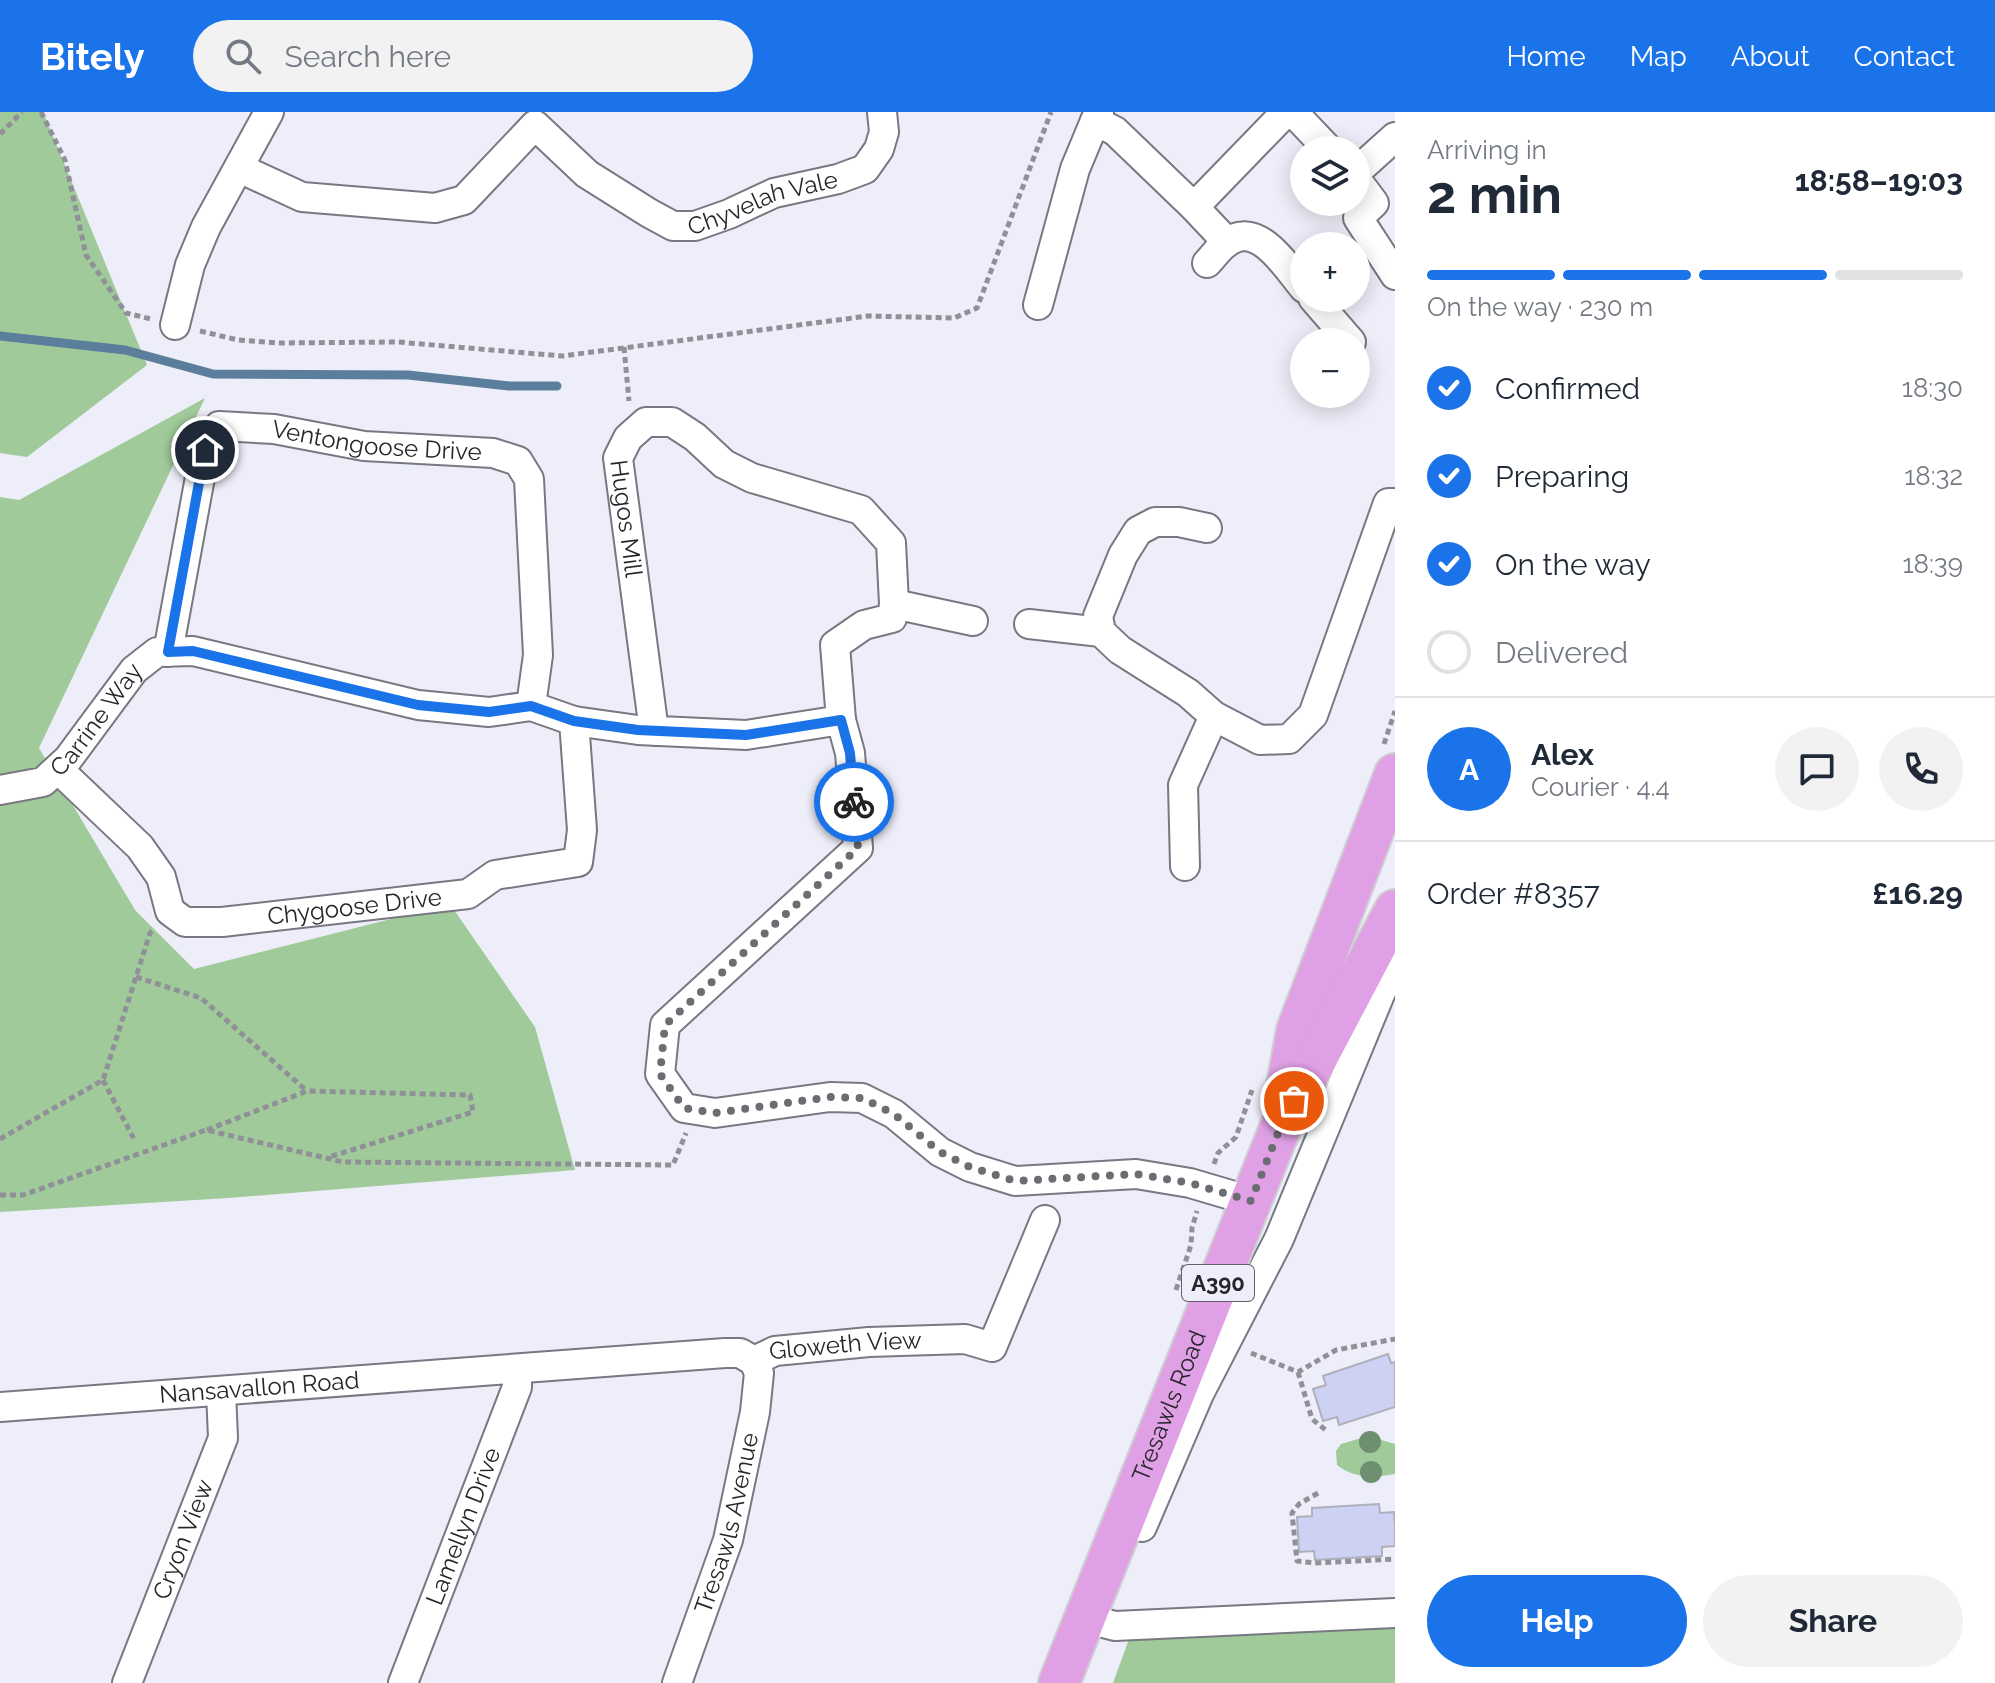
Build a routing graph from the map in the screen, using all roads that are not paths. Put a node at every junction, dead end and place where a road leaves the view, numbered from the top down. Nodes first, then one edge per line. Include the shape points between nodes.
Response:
1 (269, 112) edge
2 (882, 112) edge
3 (1286, 112) edge
4 (1293, 112) edge
5 (1097, 116) edge
6 (528, 119) edge
7 (1316, 136) edge
8 (1395, 137) edge
9 (1370, 159) edge
10 (239, 168) junction
11 (1194, 207) junction
12 (1360, 216) edge
13 (1227, 242) junction
14 (1207, 263) dead end
15 (1290, 272) edge
16 (1395, 275) edge
17 (1038, 305) dead end
18 (1325, 312) edge
19 (175, 325) road end
20 (1339, 328) edge
21 (1395, 503) edge
22 (1207, 528) dead end
23 (894, 604) junction
24 (973, 621) dead end
25 (1029, 624) dead end
26 (1101, 632) junction
27 (168, 652) junction
28 (531, 706) junction
29 (1214, 716) junction
30 (841, 720) junction
31 (574, 721) junction
32 (654, 731) junction
33 (58, 769) junction
34 (1395, 774) edge
35 (0, 790) edge
36 (1185, 866) dead end
37 (1380, 904) edge
38 (1395, 958) edge
39 (1280, 1128) junction
40 (1251, 1201) junction
41 (1045, 1220) dead end
42 (754, 1361) junction
43 (517, 1369) junction
44 (221, 1392) junction
45 (0, 1407) edge
46 (1395, 1613) edge
47 (1092, 1621) junction
48 (127, 1683) edge
49 (403, 1683) edge
50 (677, 1683) edge
51 (1059, 1683) edge
52 (1078, 1683) edge

1 - 10 street
2 - 6 street, Chyvelah Vale via 879,149 865,169 774,193 695,226 673,226 587,174
3 - 11 street
4 - 7 street
5 - 11 street
5 - 17 street via 1075,169
6 - 10 street, Chyvelah Vale via 464,200 435,208 302,197
8 - 9 street
10 - 19 street via 190,265
11 - 13 street
12 - 16 street
13 - 14 street
13 - 15 street via 1240,237 1263,240
18 - 20 street
21 - 29 street via 1388,503 1313,715 1289,739 1260,740
22 - 26 street via 1155,522 1138,531 1098,616
23 - 24 street
23 - 30 street via 892,618 864,625 835,645
23 - 32 street, Hugos Mill via 891,543 861,510 752,478 724,464 672,422 646,422 618,458
25 - 26 street
26 - 29 street
27 - 28 street, Carrine Way via 193,651 418,705 489,712
27 - 28 street, Ventongoose Drive via 205,450 219,426 274,429 364,446 493,453 518,461 529,479 538,655
27 - 33 street, Carrine Way via 157,652 134,670
28 - 31 street, Carrine Way
29 - 36 street via 1183,785
30 - 32 street, Carrine Way via 746,735
30 - 40 street via 850,753 858,848 665,1025 660,1074 684,1108 715,1113 830,1097 862,1098 894,1114 940,1152 1015,1181 1136,1174
31 - 32 street, Carrine Way
31 - 33 street, Chygoose Drive via 582,830 578,862 495,875 468,894 222,922 185,922 170,911 161,877 140,847
33 - 35 street, Carrine Way via 43,782
34 - 37 highway, Tresawls Road / A390
37 - 39 highway, Tresawls Road / A390
37 - 39 highway, Tresawls Road / A390 via 1297,1030
38 - 47 street via 1279,1239
39 - 40 highway, Tresawls Road / A390
40 - 47 highway, Tresawls Road / A390
41 - 42 street, Gloweth View via 992,1347 965,1339 869,1342 775,1351
42 - 43 street, Gloweth View via 725,1353
42 - 50 street, Tresawls Avenue via 759,1373 755,1412 728,1540
43 - 44 street, Nansavallon Road
43 - 49 street, Lamellyn Drive via 517,1387
44 - 45 street, Nansavallon Road
44 - 48 street, Cryon View via 223,1438
46 - 47 street via 1115,1626
47 - 51 highway, Tresawls Road / A390
47 - 52 street

